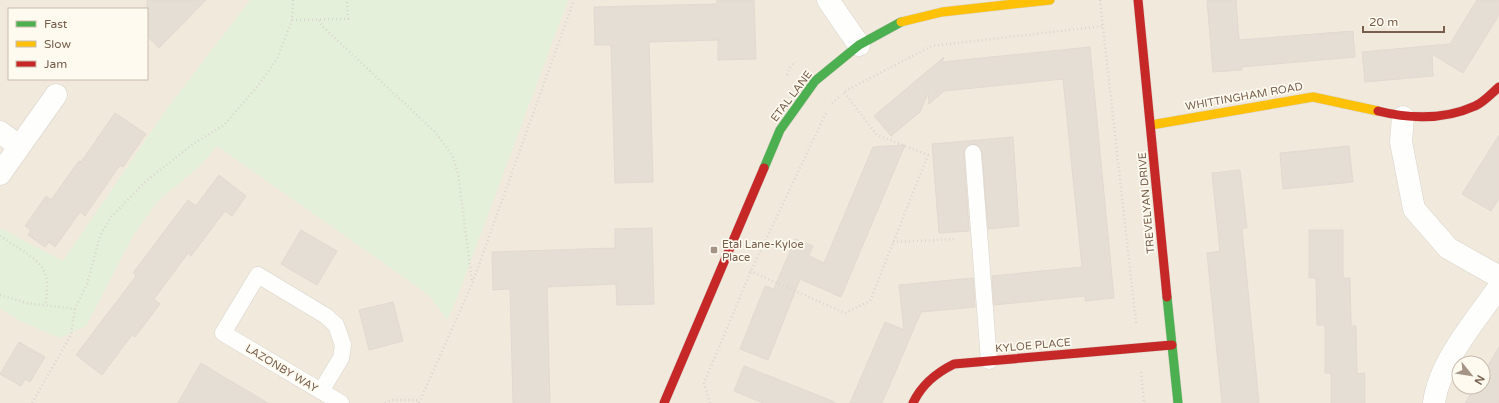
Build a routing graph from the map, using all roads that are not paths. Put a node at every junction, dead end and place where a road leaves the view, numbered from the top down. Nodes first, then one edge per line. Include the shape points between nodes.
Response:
1 (828, 0) edge
2 (1050, 0) edge
3 (1138, 0) edge
4 (859, 45) junction
5 (1499, 87) edge
6 (56, 95) dead end
7 (1403, 116) junction
8 (1151, 125) junction
9 (0, 132) edge
10 (20, 146) junction
11 (973, 153) dead end
12 (0, 174) edge
13 (1499, 277) edge
14 (1499, 287) edge
15 (1172, 344) junction
16 (989, 361) junction
17 (321, 391) junction
18 (341, 403) edge
19 (664, 403) edge
20 (913, 403) edge
21 (1178, 403) edge
22 (1434, 403) edge

1 - 4 street
2 - 4 street, ETAL LANE via 942,12 898,23
3 - 8 street, TREVELYAN DRIVE
4 - 19 street, ETAL LANE via 815,81 780,130
5 - 7 street, WHITTINGHAM ROAD via 1476,106 1440,116
6 - 10 street
7 - 8 street, WHITTINGHAM ROAD via 1313,97
7 - 13 street via 1401,142 1414,209 1448,248
8 - 15 street, TREVELYAN DRIVE
9 - 10 street
10 - 12 street
11 - 16 lane
14 - 22 street via 1452,355
15 - 16 street, KYLOE PLACE
15 - 21 street, TREVELYAN DRIVE
16 - 20 street, KYLOE PLACE via 954,364 935,374 918,392
17 - 17 lane, LAZONBY WAY via 340,358 343,345 336,325 326,316 258,275 223,333
17 - 18 lane, LAZONBY WAY

